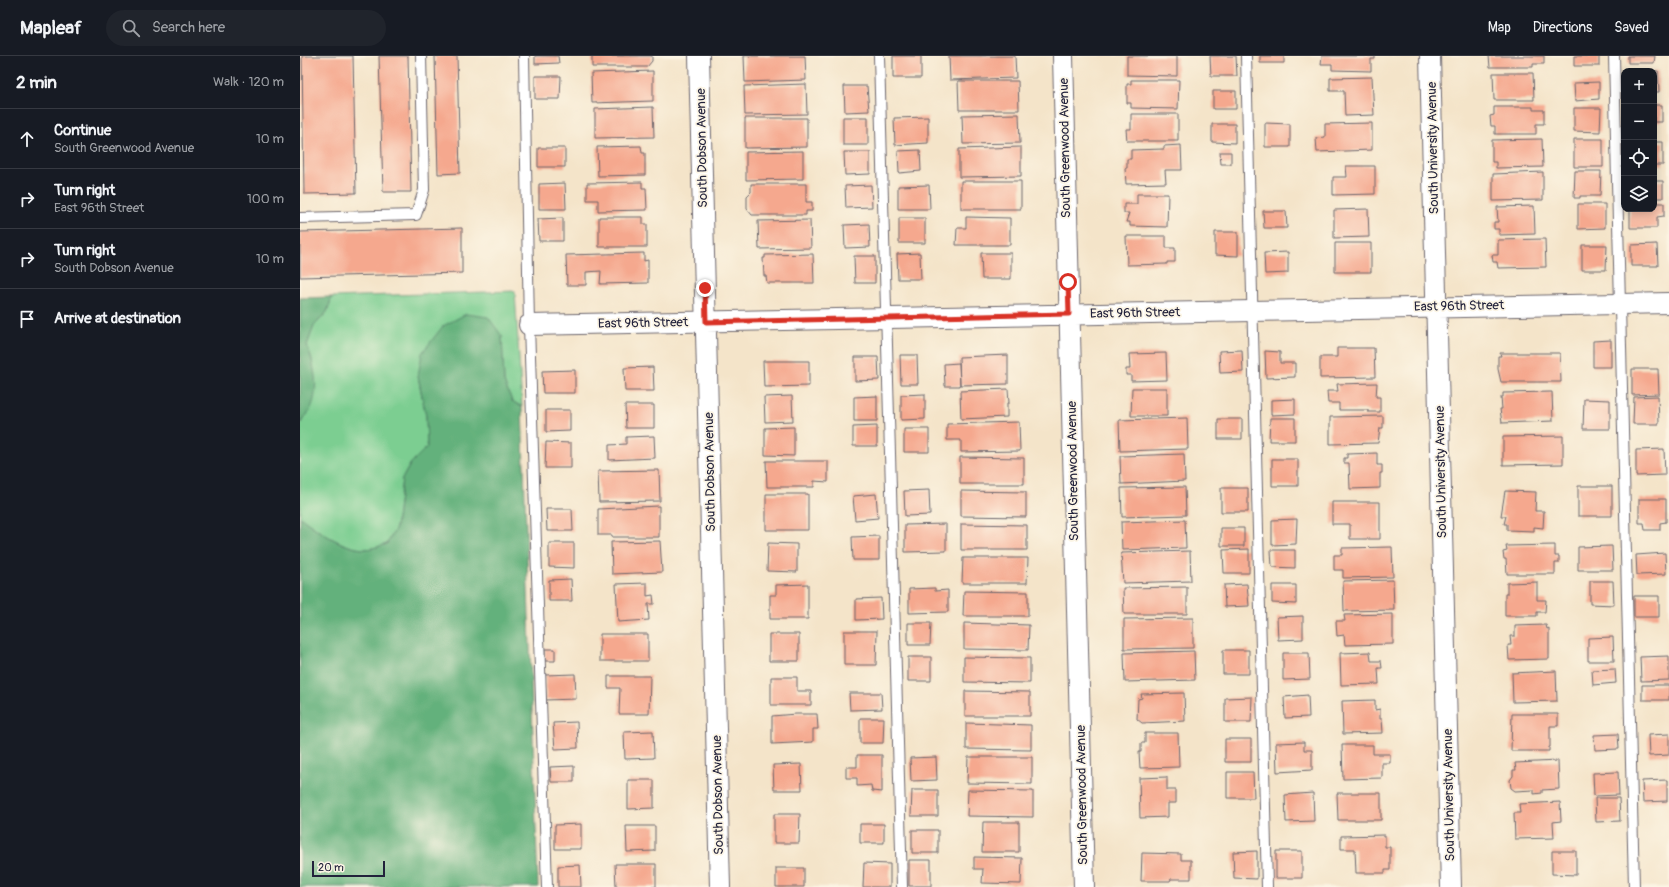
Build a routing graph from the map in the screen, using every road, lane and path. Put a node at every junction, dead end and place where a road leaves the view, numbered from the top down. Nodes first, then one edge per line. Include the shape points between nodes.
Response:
1 (421, 56) edge
2 (524, 56) edge
3 (699, 56) edge
4 (879, 56) edge
5 (1062, 56) edge
6 (1246, 56) edge
7 (1430, 56) edge
8 (1614, 56) edge
9 (300, 218) edge
10 (1669, 303) edge
11 (1620, 304) junction
12 (1437, 306) junction
13 (1252, 310) junction
14 (1069, 314) junction
15 (886, 318) junction
16 (706, 322) junction
17 (529, 325) junction
18 (547, 887) edge
19 (720, 887) edge
20 (902, 887) edge
21 (1084, 887) edge
22 (1267, 887) edge
23 (1451, 887) edge
24 (1634, 887) edge

1 - 9 lane via 424,190 416,215
2 - 17 lane
3 - 16 street, South Dobson Avenue
4 - 15 lane
5 - 14 street, South Greenwood Avenue
6 - 13 lane
7 - 12 street, South University Avenue
8 - 11 lane
10 - 11 street, East 96th Street
11 - 12 street, East 96th Street
11 - 24 lane
12 - 13 street, East 96th Street
12 - 23 street, South University Avenue
13 - 14 street, East 96th Street
13 - 22 lane
14 - 15 street, East 96th Street
14 - 21 street, South Greenwood Avenue
15 - 16 street, East 96th Street
15 - 20 lane
16 - 17 street, East 96th Street
16 - 19 street, South Dobson Avenue
17 - 18 lane

